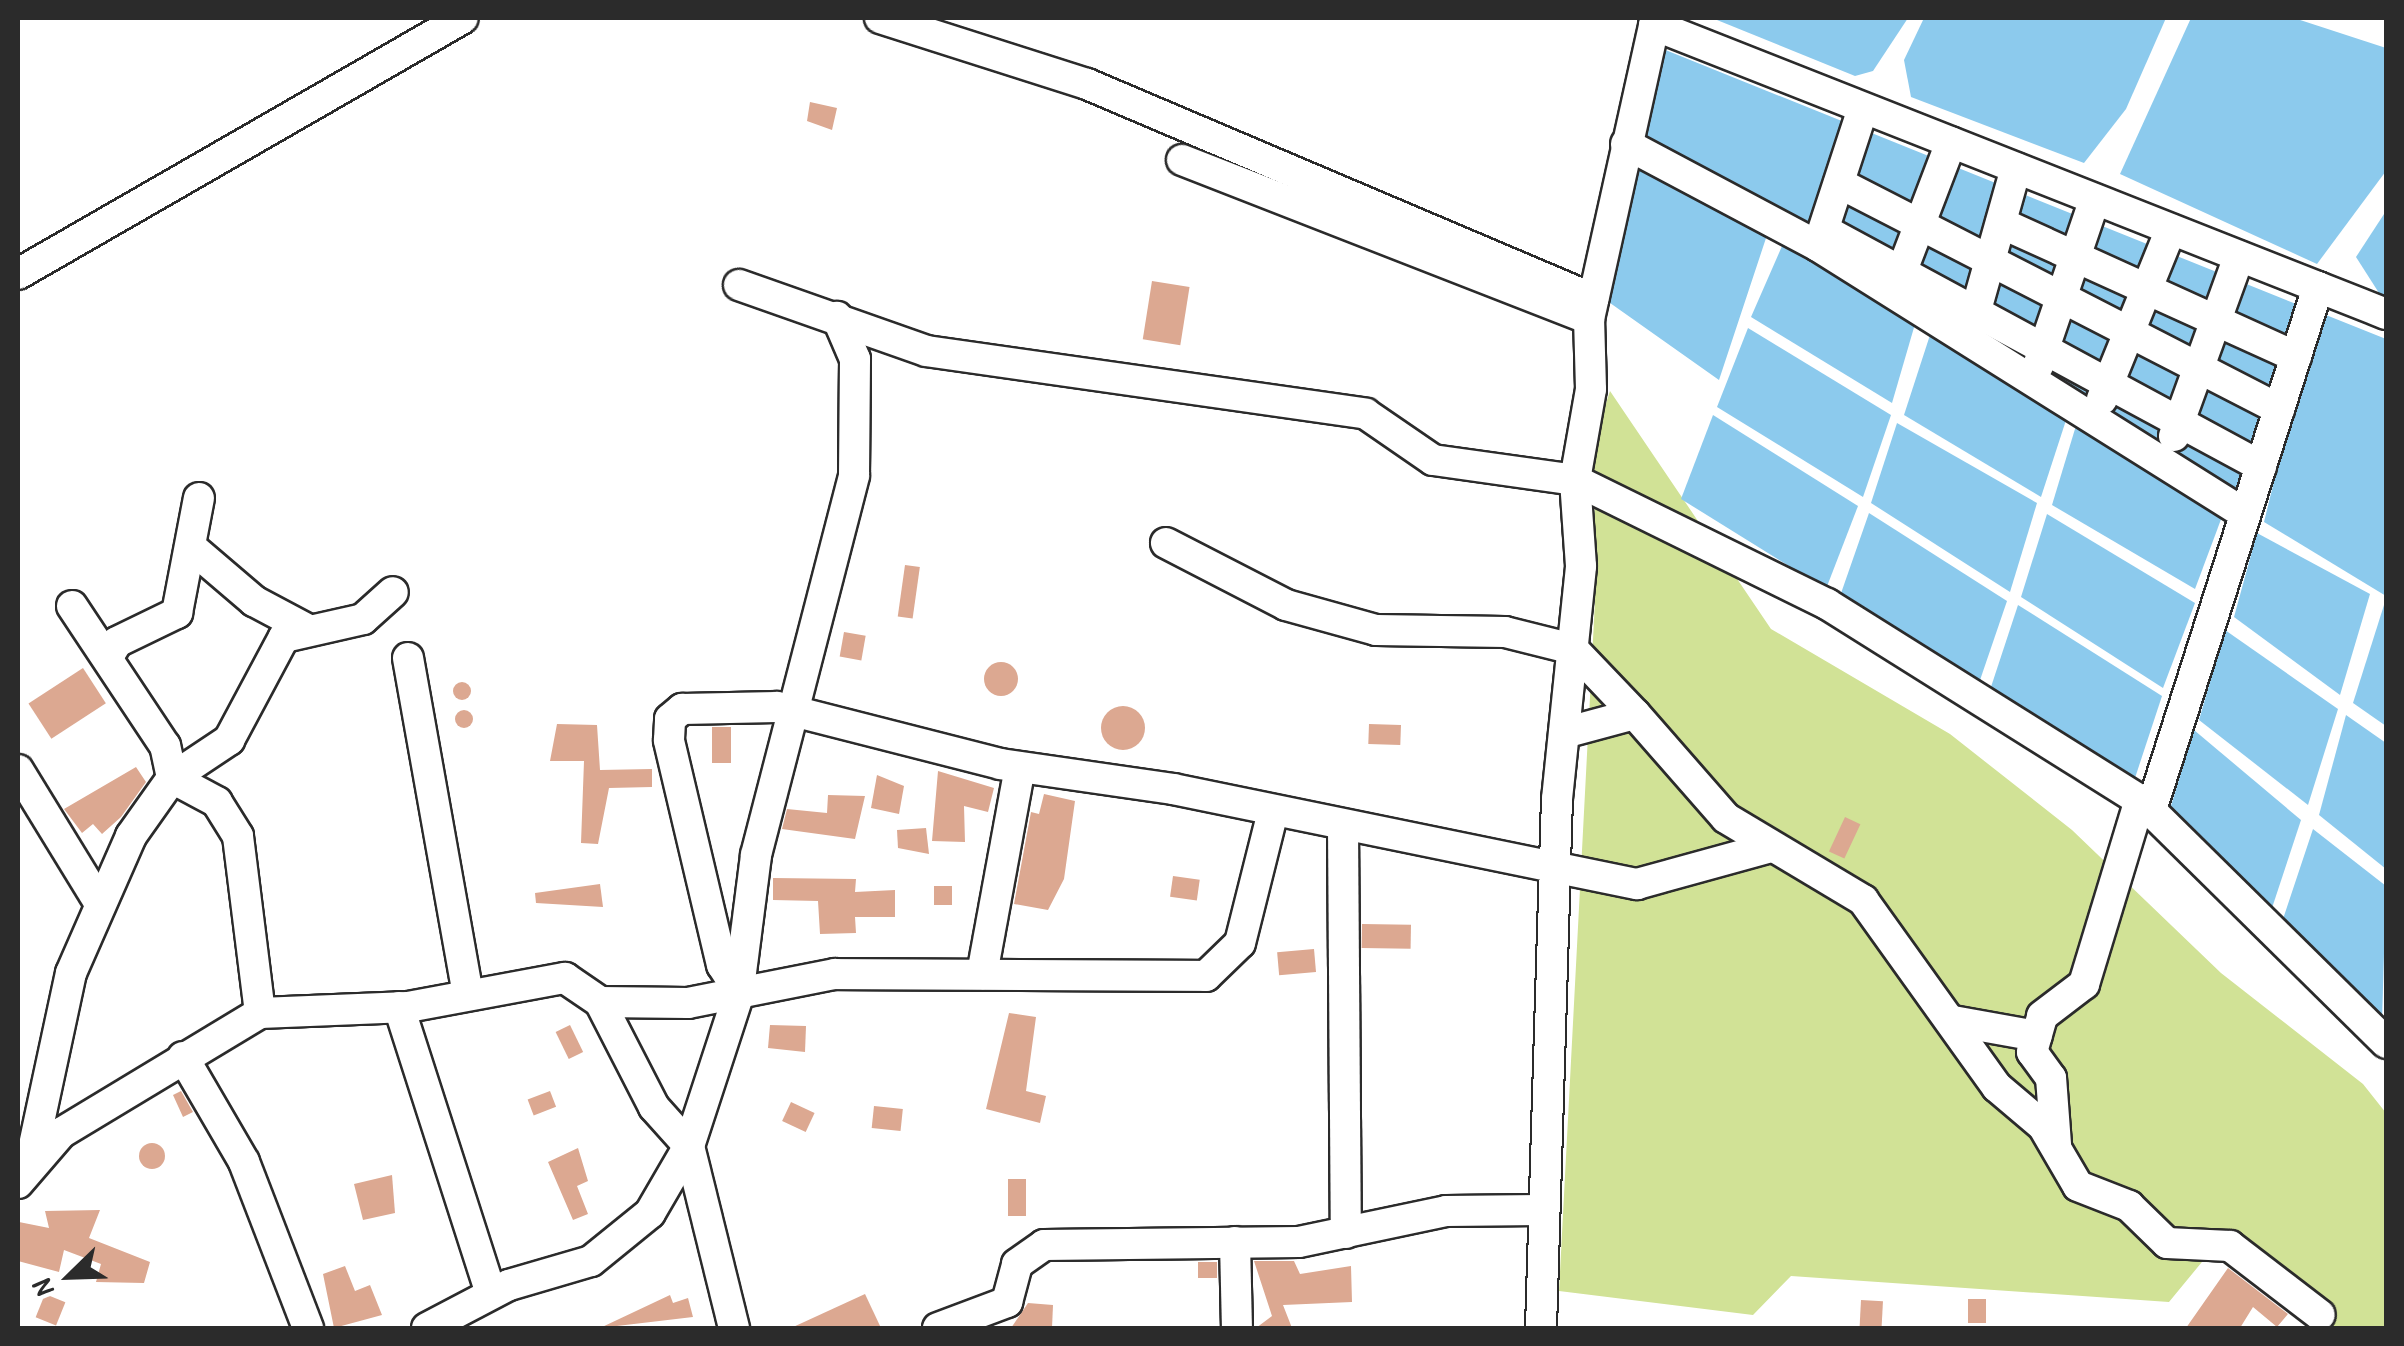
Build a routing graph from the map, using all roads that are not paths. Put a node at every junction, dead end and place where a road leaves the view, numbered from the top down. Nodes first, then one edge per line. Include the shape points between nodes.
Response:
1 (462, 18) edge
2 (880, 18) edge
3 (1655, 21) edge
4 (1864, 108) junction
5 (1950, 142) junction
6 (1626, 144) junction
7 (1182, 160) dead end
8 (2016, 168) junction
9 (1839, 182) junction
10 (2095, 199) junction
11 (1918, 222) junction
12 (2000, 224) junction
13 (2172, 229) junction
14 (1821, 238) junction
15 (2239, 256) junction
16 (2074, 257) junction
17 (1990, 259) junction
18 (18, 274) edge
19 (739, 285) dead end
20 (1896, 285) junction
21 (2318, 287) junction
22 (2146, 290) junction
23 (2060, 298) junction
24 (1591, 309) junction
25 (1976, 311) junction
26 (2386, 314) edge
27 (837, 317) junction
28 (2215, 321) junction
29 (2130, 334) junction
30 (1966, 345) junction
31 (2044, 348) junction
32 (2296, 357) junction
33 (2198, 368) junction
34 (2109, 382) junction
35 (2031, 384) junction
36 (2279, 409) junction
37 (2093, 420) junction
38 (2180, 420) junction
39 (2164, 464) junction
40 (2261, 466) junction
41 (1574, 480) junction
42 (199, 498) dead end
43 (2246, 514) junction
44 (1166, 542) dead end
45 (192, 548) junction
46 (394, 592) dead end
47 (72, 606) dead end
48 (304, 628) junction
49 (1573, 649) junction
50 (108, 658) junction
51 (408, 658) dead end
52 (794, 714) junction
53 (1634, 714) junction
54 (1564, 733) junction
55 (1020, 767) junction
56 (18, 770) edge
57 (172, 778) junction
58 (2145, 805) junction
59 (1272, 816) junction
60 (29, 818) edge
61 (1343, 827) junction
62 (1768, 848) junction
63 (1556, 865) junction
64 (98, 902) junction
65 (982, 974) junction
66 (738, 992) junction
67 (468, 995) junction
68 (600, 1002) junction
69 (400, 1007) junction
70 (260, 1013) junction
71 (1952, 1021) junction
72 (2386, 1043) edge
73 (2034, 1044) junction
74 (183, 1057) junction
75 (2011, 1103) junction
76 (689, 1146) junction
77 (2056, 1152) junction
78 (24, 1174) edge
79 (1543, 1210) junction
80 (1346, 1233) junction
81 (1236, 1242) junction
82 (491, 1294) junction
83 (1004, 1315) edge
84 (2320, 1315) dead end
85 (308, 1328) edge
86 (428, 1328) edge
87 (734, 1328) edge
88 (938, 1328) edge
89 (1237, 1328) edge
90 (1541, 1328) edge

1 - 18 street
2 - 24 street via 1086,84
3 - 4 street
3 - 6 street
4 - 5 street
4 - 9 street
5 - 8 street
5 - 11 street
6 - 14 street
6 - 24 street
7 - 24 street
8 - 10 street
8 - 12 street
9 - 11 street
9 - 14 street
10 - 13 street
10 - 16 street
11 - 17 street
11 - 20 street
12 - 16 street
12 - 17 street
13 - 15 street
13 - 22 street
14 - 20 street
15 - 21 street
15 - 28 street
16 - 22 street
16 - 23 street
17 - 23 street
17 - 25 street
19 - 27 street
20 - 25 street
20 - 30 street
21 - 26 street
21 - 32 street
22 - 28 street
22 - 29 street
23 - 29 street
23 - 31 street
24 - 41 street via 1591,389
25 - 30 street
25 - 31 street
27 - 41 street via 926,351 1366,414 1434,460
27 - 52 street via 855,359 854,475
28 - 32 street
28 - 33 street
29 - 33 street
29 - 34 street
30 - 35 street
31 - 34 street
31 - 35 street
32 - 36 street
33 - 36 street
33 - 38 street
34 - 37 street
34 - 38 street
35 - 37 street
36 - 40 street
37 - 39 street
38 - 39 street
38 - 40 street
39 - 43 street
40 - 43 street
41 - 49 street via 1581,566
41 - 58 street via 1827,604
42 - 45 street
43 - 58 street
44 - 49 street via 1286,605 1376,630 1506,632
45 - 48 street via 254,602
45 - 50 street via 173,619 116,642
46 - 48 street via 343,627
47 - 50 street
48 - 57 street via 284,637 229,740
49 - 53 street
49 - 54 street
50 - 57 street via 164,746
51 - 67 street
52 - 55 street
52 - 66 street via 756,855
52 - 66 street via 682,709 670,719 722,965
53 - 54 street
53 - 62 street via 1715,806
54 - 63 street
55 - 59 street via 1173,790
55 - 65 street
56 - 60 street
57 - 64 street
57 - 70 street via 217,802 238,836
58 - 72 street
58 - 73 street via 2084,984 2042,1016
59 - 61 street
59 - 65 street via 1240,943 1206,976
60 - 64 street
61 - 63 street
61 - 80 street
62 - 63 street via 1651,884
62 - 71 street via 1863,900
63 - 79 street
64 - 78 street via 53,1027
65 - 66 street via 835,974
66 - 68 street
66 - 76 street
67 - 68 street via 565,978
67 - 69 street
68 - 76 street via 654,1107
69 - 70 street
69 - 82 street
70 - 74 street
71 - 73 street
71 - 75 street
73 - 75 street
73 - 77 street via 2051,1078
74 - 78 street via 70,1127
74 - 85 street via 244,1162
75 - 77 street via 2043,1126
76 - 82 street via 634,1229 579,1267
76 - 87 street
77 - 84 street via 2078,1186 2129,1206 2166,1244 2230,1246
79 - 80 street via 1446,1211
79 - 90 street
80 - 81 street
81 - 83 street via 1044,1245 1017,1264
81 - 89 street
82 - 86 street
83 - 88 street

